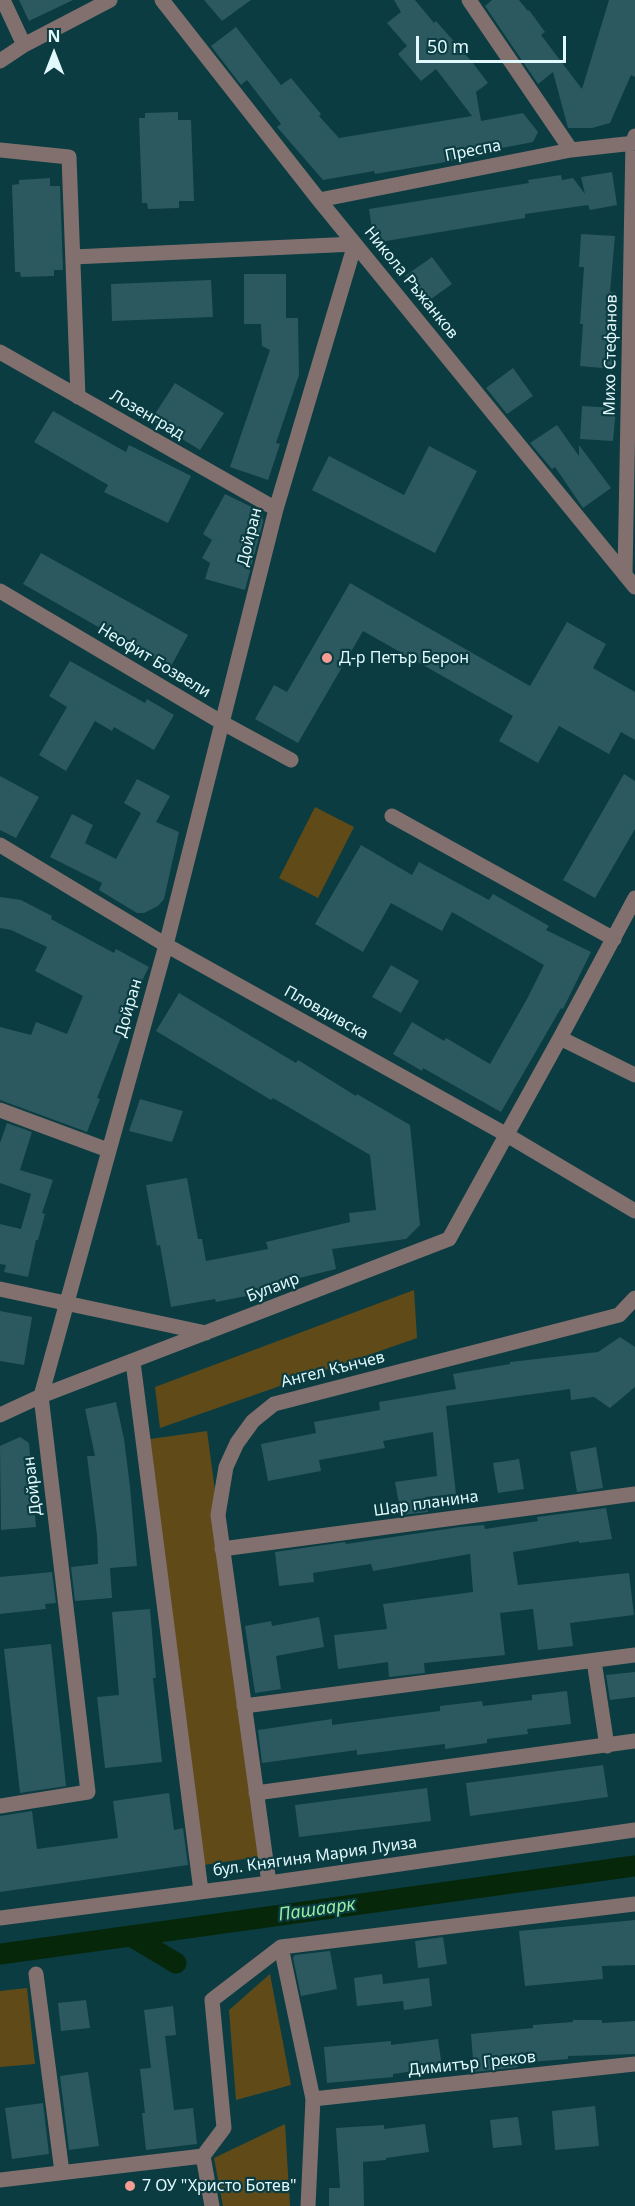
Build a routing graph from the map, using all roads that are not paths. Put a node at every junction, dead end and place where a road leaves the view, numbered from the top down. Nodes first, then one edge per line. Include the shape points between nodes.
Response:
1 (3, 0) edge
2 (110, 0) edge
3 (162, 0) edge
4 (469, 0) edge
5 (24, 45) junction
6 (0, 61) edge
7 (634, 140) edge
8 (0, 150) edge
9 (571, 150) junction
10 (319, 200) junction
11 (356, 244) junction
12 (73, 256) junction
13 (0, 352) edge
14 (78, 397) junction
15 (276, 509) junction
16 (625, 575) junction
17 (635, 588) edge
18 (0, 591) edge
19 (221, 722) junction
20 (291, 760) dead end
21 (392, 816) dead end
22 (0, 845) edge
23 (635, 898) edge
24 (614, 939) junction
25 (166, 945) junction
26 (560, 1038) junction
27 (635, 1075) edge
28 (0, 1110) edge
29 (507, 1135) junction
30 (108, 1150) junction
31 (635, 1211) edge
32 (0, 1289) edge
33 (635, 1298) edge
34 (65, 1303) junction
35 (206, 1333) junction
36 (133, 1362) junction
37 (41, 1396) junction
38 (0, 1415) edge
39 (635, 1494) edge
40 (222, 1550) junction
41 (635, 1655) edge
42 (594, 1661) junction
43 (244, 1706) junction
44 (635, 1742) edge
45 (607, 1746) junction
46 (256, 1793) junction
47 (0, 1806) edge
48 (635, 1830) edge
49 (269, 1883) junction
50 (201, 1892) junction
51 (635, 1904) edge
52 (0, 1918) edge
53 (281, 1947) junction
54 (36, 1974) dead end
55 (635, 2064) edge
56 (313, 2099) junction
57 (203, 2156) junction
58 (62, 2172) junction
59 (0, 2180) edge
60 (212, 2206) edge
61 (308, 2206) edge

1 - 5 street
2 - 5 street
3 - 10 street, Никола Ръжанков
4 - 9 street
5 - 6 street
7 - 9 street, Преспа
7 - 16 street, Михо Стефанов
8 - 12 street via 69,157
9 - 10 street, Преспа
10 - 11 street, Никола Ръжанков
11 - 12 street
11 - 15 street, Дойран
11 - 16 street, Никола Ръжанков
12 - 14 street
13 - 14 street, Лозенград
14 - 15 street, Лозенград
15 - 19 street, Дойран
16 - 17 street, Никола Ръжанков
18 - 19 street, Неофит Бозвели
19 - 20 street, Неофит Бозвели
19 - 25 street, Дойран
21 - 24 street
22 - 25 street, Пловдивска
23 - 24 street, Булаир
24 - 26 street, Булаир
25 - 29 street, Пловдивска
25 - 30 street, Дойран
26 - 27 street
26 - 29 street, Булаир
28 - 30 street
29 - 31 street, Пловдивска
29 - 35 street, Булаир via 449,1239
30 - 34 street, Дойран
32 - 34 street
33 - 40 street, Ангел Кънчев via 620,1315 274,1404 253,1421 226,1467 218,1515
34 - 35 street
34 - 37 street, Дойран
35 - 36 street, Булаир
36 - 37 street, Булаир
36 - 50 street
37 - 38 street, Булаир
37 - 47 street, Дойран via 88,1792
39 - 40 street, Шар планина
40 - 43 street, Ангел Кънчев
41 - 42 street
42 - 43 street
42 - 45 street
43 - 46 street, Ангел Кънчев
44 - 45 street
45 - 46 street
46 - 49 street, Ангел Кънчев
48 - 49 street, бул. Княгиня Мария Луиза
49 - 50 street, бул. Княгиня Мария Луиза
50 - 52 street, бул. Княгиня Мария Луиза
51 - 53 street
53 - 56 street
53 - 57 street via 212,2000 224,2128
54 - 58 street
55 - 56 street, Димитър Греков
56 - 61 street
57 - 58 street
57 - 60 street
58 - 59 street

